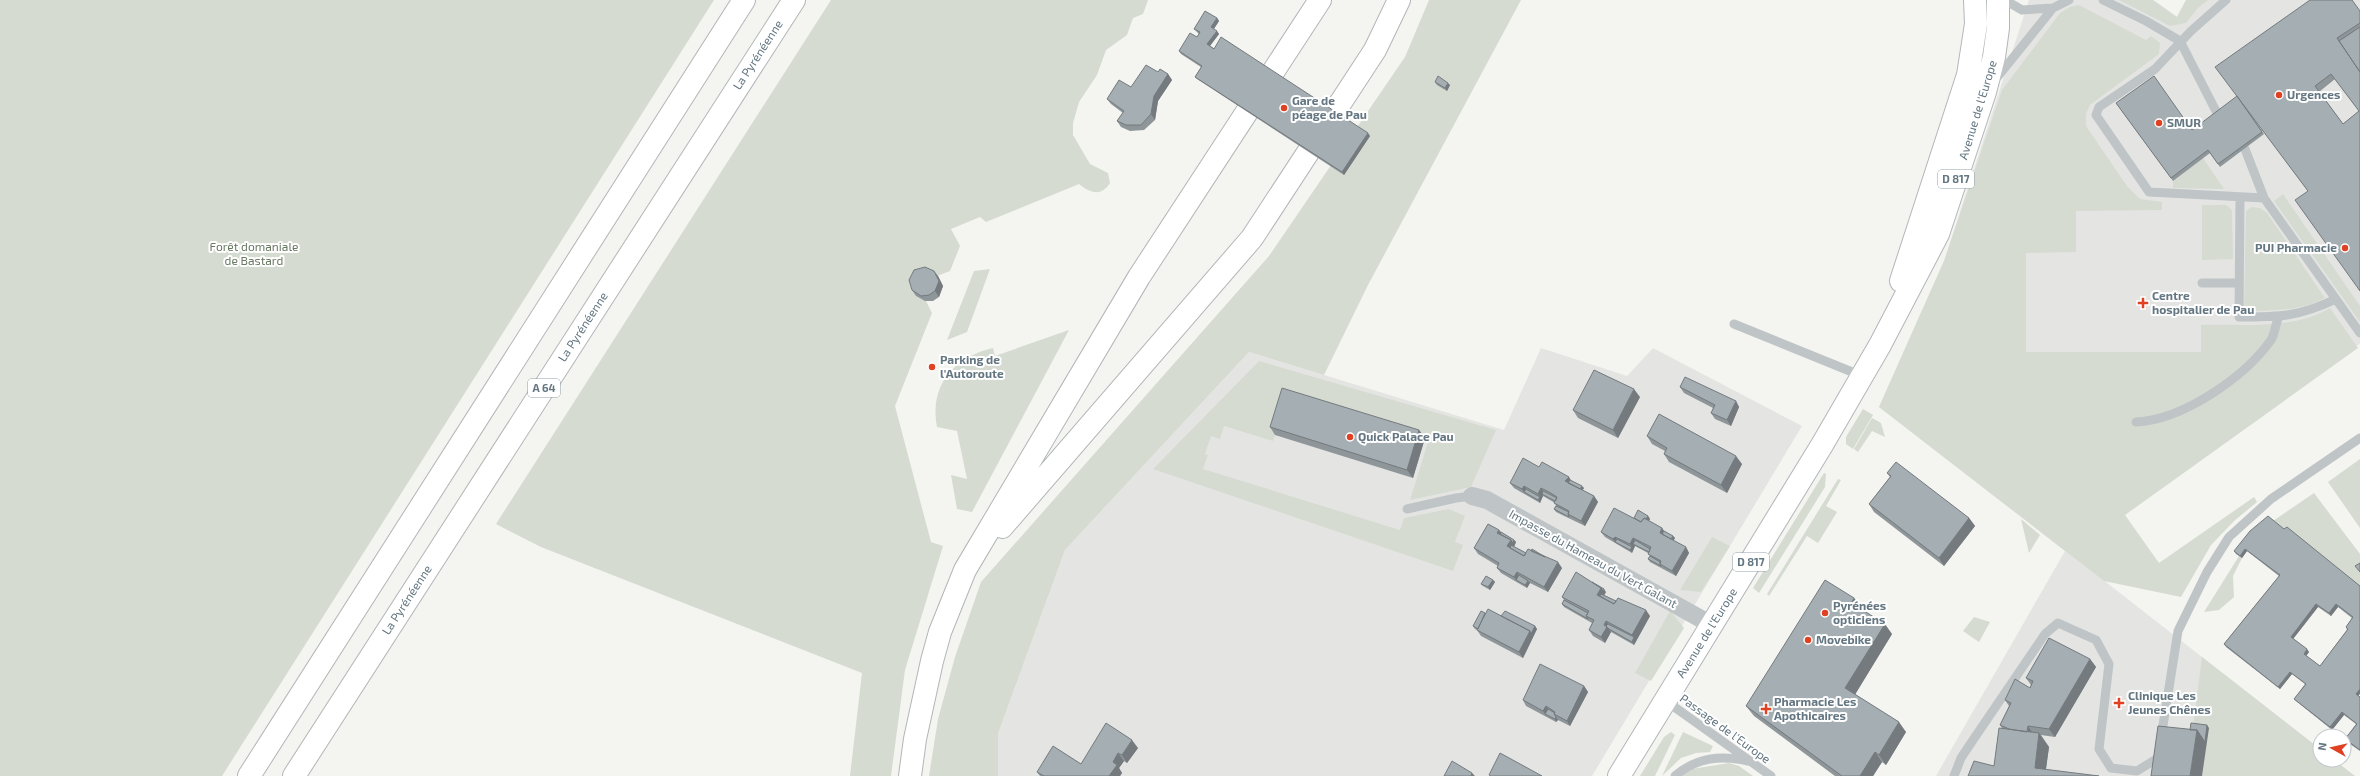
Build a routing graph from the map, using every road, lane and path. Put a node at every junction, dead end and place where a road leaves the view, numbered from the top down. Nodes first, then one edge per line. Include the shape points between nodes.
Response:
1 (744, 0) edge
2 (794, 0) edge
3 (1320, 0) edge
4 (1399, 0) edge
5 (1975, 0) edge
6 (1998, 0) edge
7 (2005, 0) edge
8 (2069, 0) edge
9 (2103, 0) edge
10 (2226, 0) edge
11 (2053, 8) junction
12 (2180, 42) junction
13 (1985, 92) junction
14 (2218, 115) edge
15 (2245, 149) edge
16 (2240, 198) junction
17 (2264, 198) junction
18 (2202, 283) dead end
19 (2239, 283) junction
20 (2336, 299) junction
21 (2279, 318) junction
22 (1734, 324) dead end
23 (2360, 333) edge
24 (1880, 345) junction
25 (1862, 376) junction
26 (2136, 422) dead end
27 (2360, 438) edge
28 (1472, 496) joint
29 (1407, 508) dead end
30 (965, 570) junction
31 (1712, 625) junction
32 (1666, 701) junction
33 (1752, 762) junction
34 (248, 776) edge
35 (294, 776) edge
36 (910, 776) edge
37 (1619, 776) edge
38 (1675, 776) edge
39 (1771, 776) edge
40 (1954, 776) edge

1 - 34 main road
2 - 35 main road, La Pyrénéenne / A 64
3 - 30 main road via 1139,276
4 - 30 main road via 1375,50 1252,238
5 - 24 main road, Avenue de l'Europe / D 817 via 1974,49 1968,75
6 - 13 main road, Avenue de l'Europe / D 817 via 1995,50
7 - 11 lane via 2022,10
8 - 11 lane
9 - 12 lane
10 - 12 lane
11 - 13 lane
12 - 14 lane
12 - 16 lane via 2155,69 2099,107 2096,115 2149,192
13 - 24 main road, Avenue de l'Europe / D 817 via 1938,234
15 - 17 lane
16 - 17 lane
16 - 19 lane
17 - 20 lane
18 - 19 lane
19 - 21 lane via 2239,317
20 - 21 lane via 2311,311
20 - 23 lane
21 - 26 lane via 2272,339 2258,356 2232,379 2176,413 2147,422
22 - 25 lane
24 - 25 main road, Avenue de l'Europe / D 817
25 - 31 main road, Avenue de l'Europe / D 817
27 - 40 lane via 2271,500 2229,537 2207,572 2178,630 2158,758 2137,771 2111,768 2099,749 2109,664 2096,640 2058,623 2046,634 1972,740
28 - 29 lane
28 - 31 street, Impasse du Hameau du Vert Galant via 1487,500
30 - 36 main road via 940,632 932,661 914,740
31 - 32 main road, Avenue de l'Europe / D 817
32 - 33 lane, Passage de l'Europe
32 - 37 main road, Avenue de l'Europe / D 817
33 - 38 lane via 1728,757 1712,759 1687,766
33 - 39 lane, Passage de l'Europe

